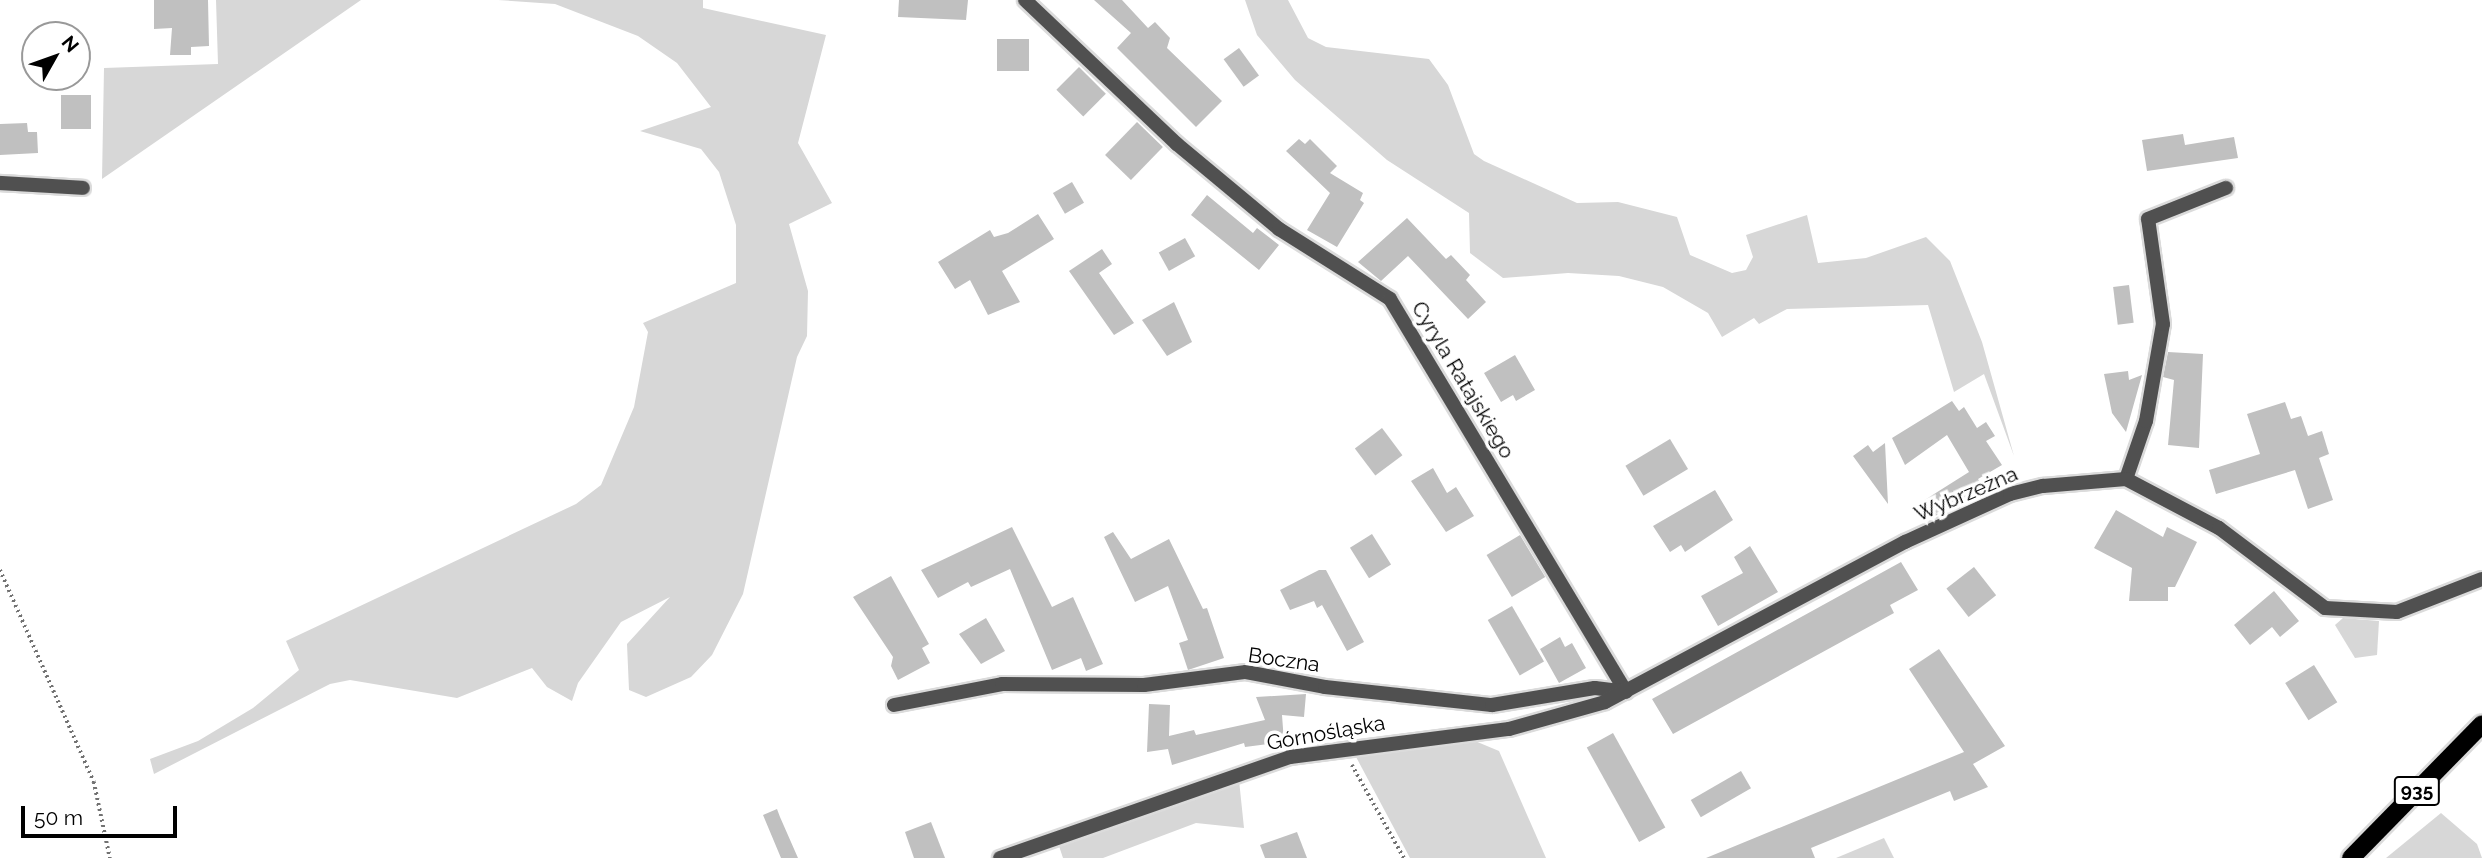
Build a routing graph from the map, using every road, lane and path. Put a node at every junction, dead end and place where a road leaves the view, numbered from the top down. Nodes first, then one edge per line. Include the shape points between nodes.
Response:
1 (1025, 0) edge
2 (1041, 6) edge
3 (0, 183) edge
4 (83, 188) dead end
5 (2226, 188) dead end
6 (2126, 479) junction
7 (0, 570) edge
8 (2482, 579) edge
9 (1626, 692) junction
10 (894, 705) dead end
11 (2482, 724) edge
12 (1344, 747) junction
13 (110, 858) edge
14 (1000, 858) edge
15 (1404, 858) edge
16 (2351, 858) edge

1 - 2 street, Cyryla Ratajskiego
2 - 9 street, Cyryla Ratajskiego via 1177,144 1279,229 1390,299
3 - 4 street
5 - 6 street via 2148,219 2163,324 2146,421
6 - 8 street via 2219,528 2325,608 2397,612
6 - 9 street, Wybrzeżna via 2043,486 2010,494 1905,542
7 - 13 path via 94,782
9 - 10 street, Boczna via 1595,688 1492,705 1325,687 1247,672 1143,685 1002,684
9 - 12 street, Górnośląska via 1509,729
11 - 16 main road, 935
12 - 14 street, Górnośląska via 1243,771
12 - 15 path

